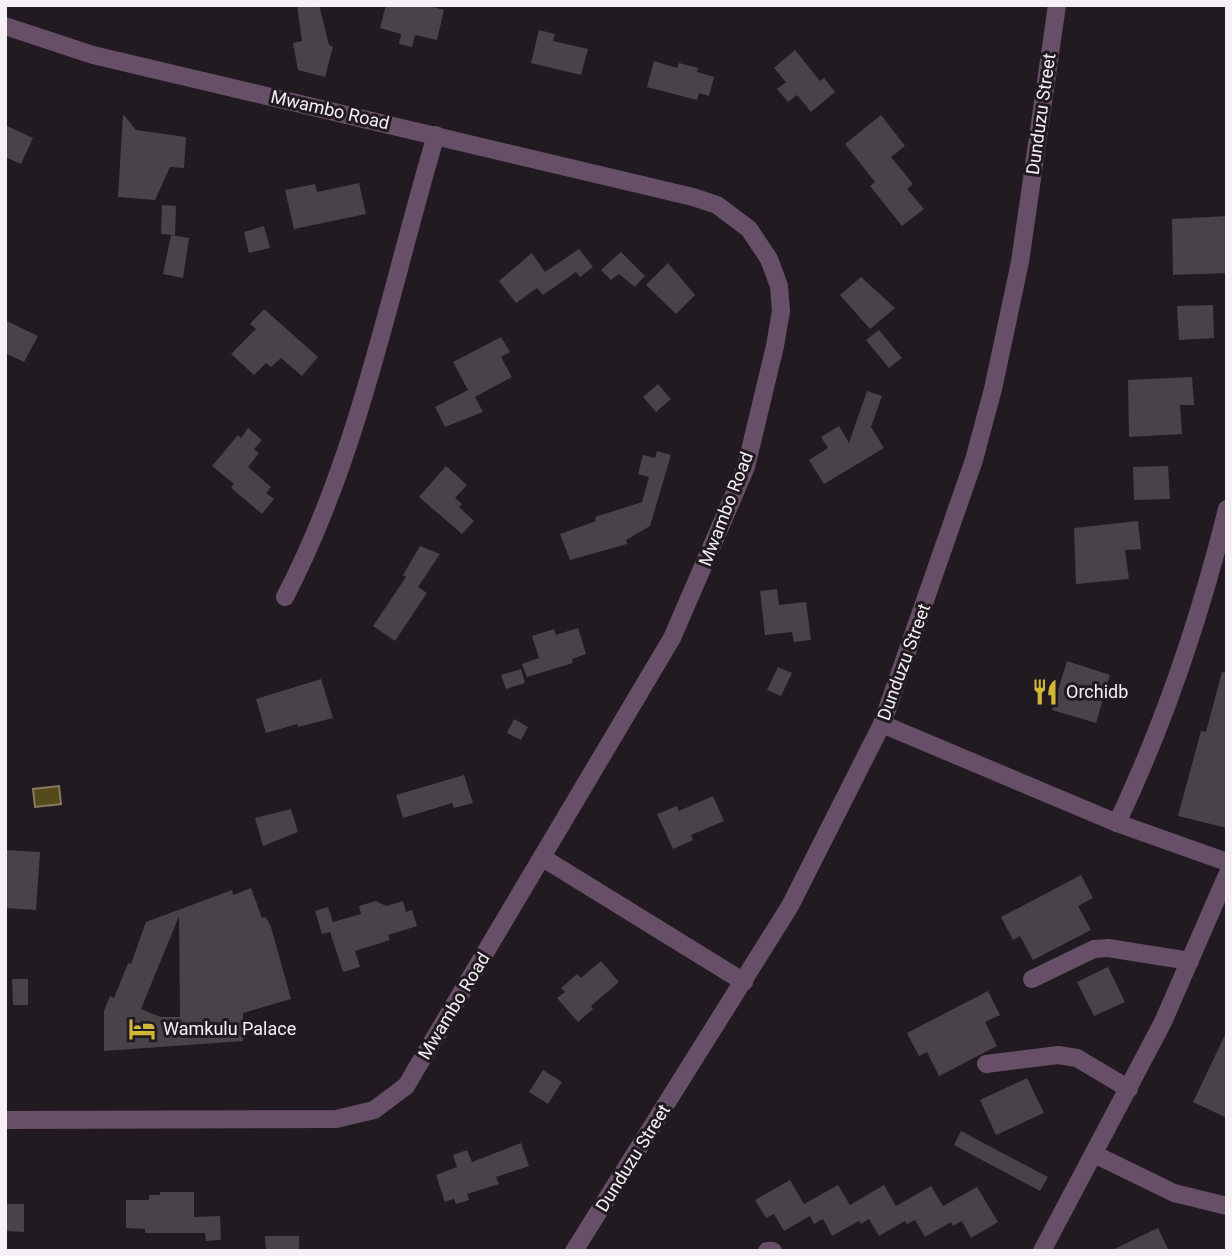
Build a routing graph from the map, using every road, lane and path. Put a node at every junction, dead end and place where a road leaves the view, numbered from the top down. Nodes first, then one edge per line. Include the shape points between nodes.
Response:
1 (1057, 5) edge
2 (5, 26) edge
3 (436, 135) junction
4 (1227, 509) edge
5 (285, 597) dead end
6 (882, 723) junction
7 (1117, 823) junction
8 (543, 858) junction
9 (1227, 862) edge
10 (1227, 875) edge
11 (1190, 961) junction
12 (1032, 979) dead end
13 (744, 982) junction
14 (986, 1064) dead end
15 (1129, 1089) junction
16 (5, 1119) edge
17 (1094, 1154) junction
18 (1227, 1206) edge
19 (574, 1251) edge
20 (767, 1251) edge
21 (774, 1251) edge
22 (1042, 1251) edge

1 - 6 street, Dunduzu Street via 1020,262 996,376 974,460
2 - 3 street, Mwambo Road via 93,55
3 - 5 street via 339,474
3 - 8 street, Mwambo Road via 717,205 749,229 769,259 779,286 775,346 746,467 672,638
4 - 7 street via 1196,627
6 - 7 street
6 - 13 street, Dunduzu Street via 790,906
7 - 9 street
8 - 13 street
8 - 16 street, Mwambo Road via 406,1086 374,1110 336,1119
10 - 11 street
11 - 12 street via 1094,949
11 - 15 street
13 - 19 street, Dunduzu Street
14 - 15 street via 1058,1055 1077,1058
15 - 17 street
17 - 18 street via 1174,1193
17 - 22 street
20 - 21 street

